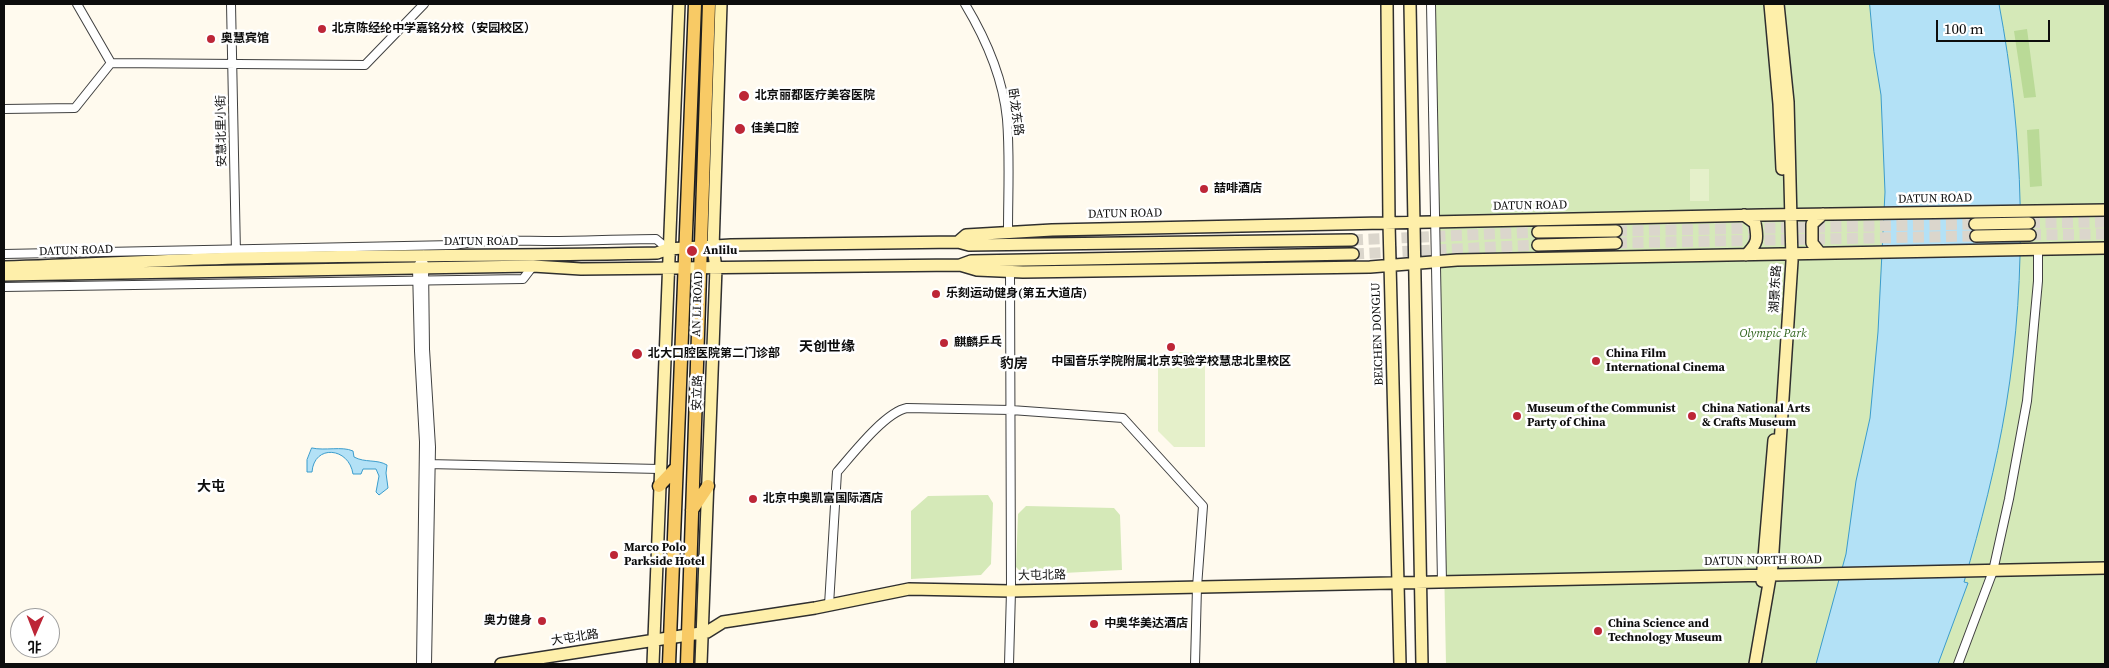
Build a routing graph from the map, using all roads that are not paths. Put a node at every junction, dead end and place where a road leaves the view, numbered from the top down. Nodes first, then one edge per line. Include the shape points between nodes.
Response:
1 (77, 4) edge
2 (231, 4) edge
3 (424, 4) edge
4 (679, 4) edge
5 (695, 4) edge
6 (709, 4) edge
7 (721, 4) edge
8 (965, 4) edge
9 (1387, 4) edge
10 (1410, 4) edge
11 (1431, 4) edge
12 (1770, 4) edge
13 (1778, 4) edge
14 (111, 63) junction
15 (232, 63) junction
16 (4, 109) edge
17 (2105, 210) edge
18 (1823, 214) junction
19 (1744, 215) junction
20 (1788, 215) junction
21 (2029, 217) junction
22 (1435, 221) junction
23 (1389, 222) junction
24 (1414, 223) junction
25 (1976, 224) tunnel mouth
26 (1008, 231) junction
27 (1616, 231) tunnel mouth
28 (1538, 232) tunnel mouth
29 (2030, 235) tunnel mouth
30 (1976, 236) tunnel mouth
31 (1352, 240) tunnel mouth
32 (958, 242) junction
33 (1616, 243) tunnel mouth
34 (1538, 245) tunnel mouth
35 (684, 248) junction
36 (700, 248) junction
37 (713, 248) junction
38 (2105, 248) edge
39 (668, 249) junction
40 (2034, 249) junction
41 (1820, 253) junction
42 (4, 254) edge
43 (236, 254) junction
44 (1353, 254) tunnel mouth
45 (1788, 254) junction
46 (424, 255) junction
47 (1746, 255) junction
48 (1436, 262) junction
49 (1416, 263) junction
50 (960, 265) junction
51 (532, 266) junction
52 (1390, 266) junction
53 (4, 267) edge
54 (421, 267) junction
55 (668, 268) junction
56 (684, 268) junction
57 (699, 268) junction
58 (716, 268) junction
59 (1010, 272) junction
60 (4, 275) edge
61 (421, 280) junction
62 (4, 287) edge
63 (1011, 410) junction
64 (427, 464) junction
65 (676, 468) junction
66 (660, 469) junction
67 (659, 486) junction
68 (708, 486) junction
69 (692, 510) junction
70 (2105, 568) edge
71 (1993, 571) junction
72 (1767, 575) junction
73 (1398, 582) junction
74 (1442, 582) junction
75 (1421, 583) junction
76 (1197, 587) junction
77 (1011, 591) junction
78 (829, 605) junction
79 (702, 632) junction
80 (688, 634) junction
81 (670, 637) junction
82 (654, 640) junction
83 (421, 664) edge
84 (427, 664) edge
85 (500, 664) edge
86 (653, 664) edge
87 (669, 664) edge
88 (687, 664) edge
89 (701, 664) edge
90 (1009, 664) edge
91 (1195, 664) edge
92 (1400, 664) edge
93 (1422, 664) edge
94 (1748, 664) edge
95 (1755, 664) edge
96 (1958, 664) edge

1 - 14 street
2 - 15 street, 安慧北里小街
3 - 15 street via 365,65
4 - 39 street
5 - 35 main road
6 - 36 main road, AN LI ROAD
7 - 37 street, 安立路
8 - 26 street, 卧龙东路 via 989,50 1005,105
9 - 23 street, BEICHEN DONGLU
10 - 24 street
11 - 22 street
12 - 20 street, 湖景东路
13 - 20 street, 湖景东路 via 1788,102
14 - 15 street
14 - 16 street via 75,108
15 - 43 street, 安慧北里小街
17 - 21 street, DATUN ROAD
18 - 20 street, DATUN ROAD
18 - 21 street, DATUN ROAD
18 - 41 street via 1812,224 1812,243
19 - 20 street, DATUN ROAD
19 - 22 street, DATUN ROAD
19 - 47 street via 1755,223 1757,233 1756,245
20 - 45 street, 湖景东路
21 - 25 street, DATUN ROAD
22 - 24 street, DATUN ROAD
22 - 48 street
23 - 24 street, DATUN ROAD
23 - 26 street, DATUN ROAD
23 - 52 street, BEICHEN DONGLU
24 - 49 street
26 - 32 street, DATUN ROAD via 966,235
27 - 28 street
29 - 30 street
31 - 32 street, DATUN ROAD via 993,245
32 - 37 street, DATUN ROAD via 731,245
33 - 34 street
35 - 36 street, DATUN ROAD
35 - 39 street, DATUN ROAD
35 - 56 main road, AN LI ROAD
36 - 37 street, DATUN ROAD
36 - 57 main road, AN LI ROAD
37 - 58 street, 安立路
38 - 40 street
39 - 43 street via 656,239 511,240
39 - 46 street, DATUN ROAD via 657,253
39 - 55 street
40 - 41 street
40 - 71 street via 2038,281 2027,401
41 - 45 street
42 - 43 street
43 - 46 street, DATUN ROAD
43 - 53 street, DATUN ROAD
44 - 50 street via 971,261
45 - 47 street
45 - 72 street, 湖景东路 via 1783,422
46 - 54 street
47 - 48 street
48 - 49 street
48 - 74 street
49 - 52 street
49 - 75 street
50 - 58 street
50 - 59 street via 977,270
51 - 54 street, DATUN ROAD
51 - 55 street, DATUN ROAD
51 - 61 street via 523,279
52 - 59 street
52 - 73 street, BEICHEN DONGLU
54 - 60 street, DATUN ROAD
54 - 61 street
55 - 56 street, DATUN ROAD
55 - 66 street
56 - 57 street, DATUN ROAD
56 - 65 main road, AN LI ROAD
57 - 58 street, DATUN ROAD
57 - 69 main road, AN LI ROAD
58 - 68 street, 安立路
59 - 63 street
61 - 62 street
61 - 64 street
63 - 76 street via 1123,418 1203,506
63 - 77 street
63 - 78 street via 899,410 848,457 837,472
64 - 66 street
64 - 83 street
64 - 84 street
65 - 67 main road
65 - 81 main road, AN LI ROAD
66 - 67 street
67 - 82 street
68 - 69 main road
68 - 79 street, 安立路
69 - 80 main road, AN LI ROAD
70 - 71 street, DATUN NORTH ROAD
71 - 72 street, DATUN NORTH ROAD
71 - 96 street
72 - 74 street, DATUN NORTH ROAD
72 - 94 street, 湖景东路
72 - 95 street, 湖景东路
73 - 75 street, 大屯北路
73 - 76 street, 大屯北路
73 - 92 street, BEICHEN DONGLU
74 - 75 street, DATUN NORTH ROAD
75 - 93 street
76 - 77 street, 大屯北路
76 - 91 street
77 - 78 street, 大屯北路 via 909,590
77 - 90 street
78 - 79 street, 大屯北路 via 723,622
79 - 80 street, 大屯北路
79 - 89 street, 安立路
80 - 81 street, 大屯北路
80 - 88 main road, AN LI ROAD
81 - 82 street, 大屯北路
81 - 87 main road, AN LI ROAD
82 - 85 street, 大屯北路
82 - 86 street

